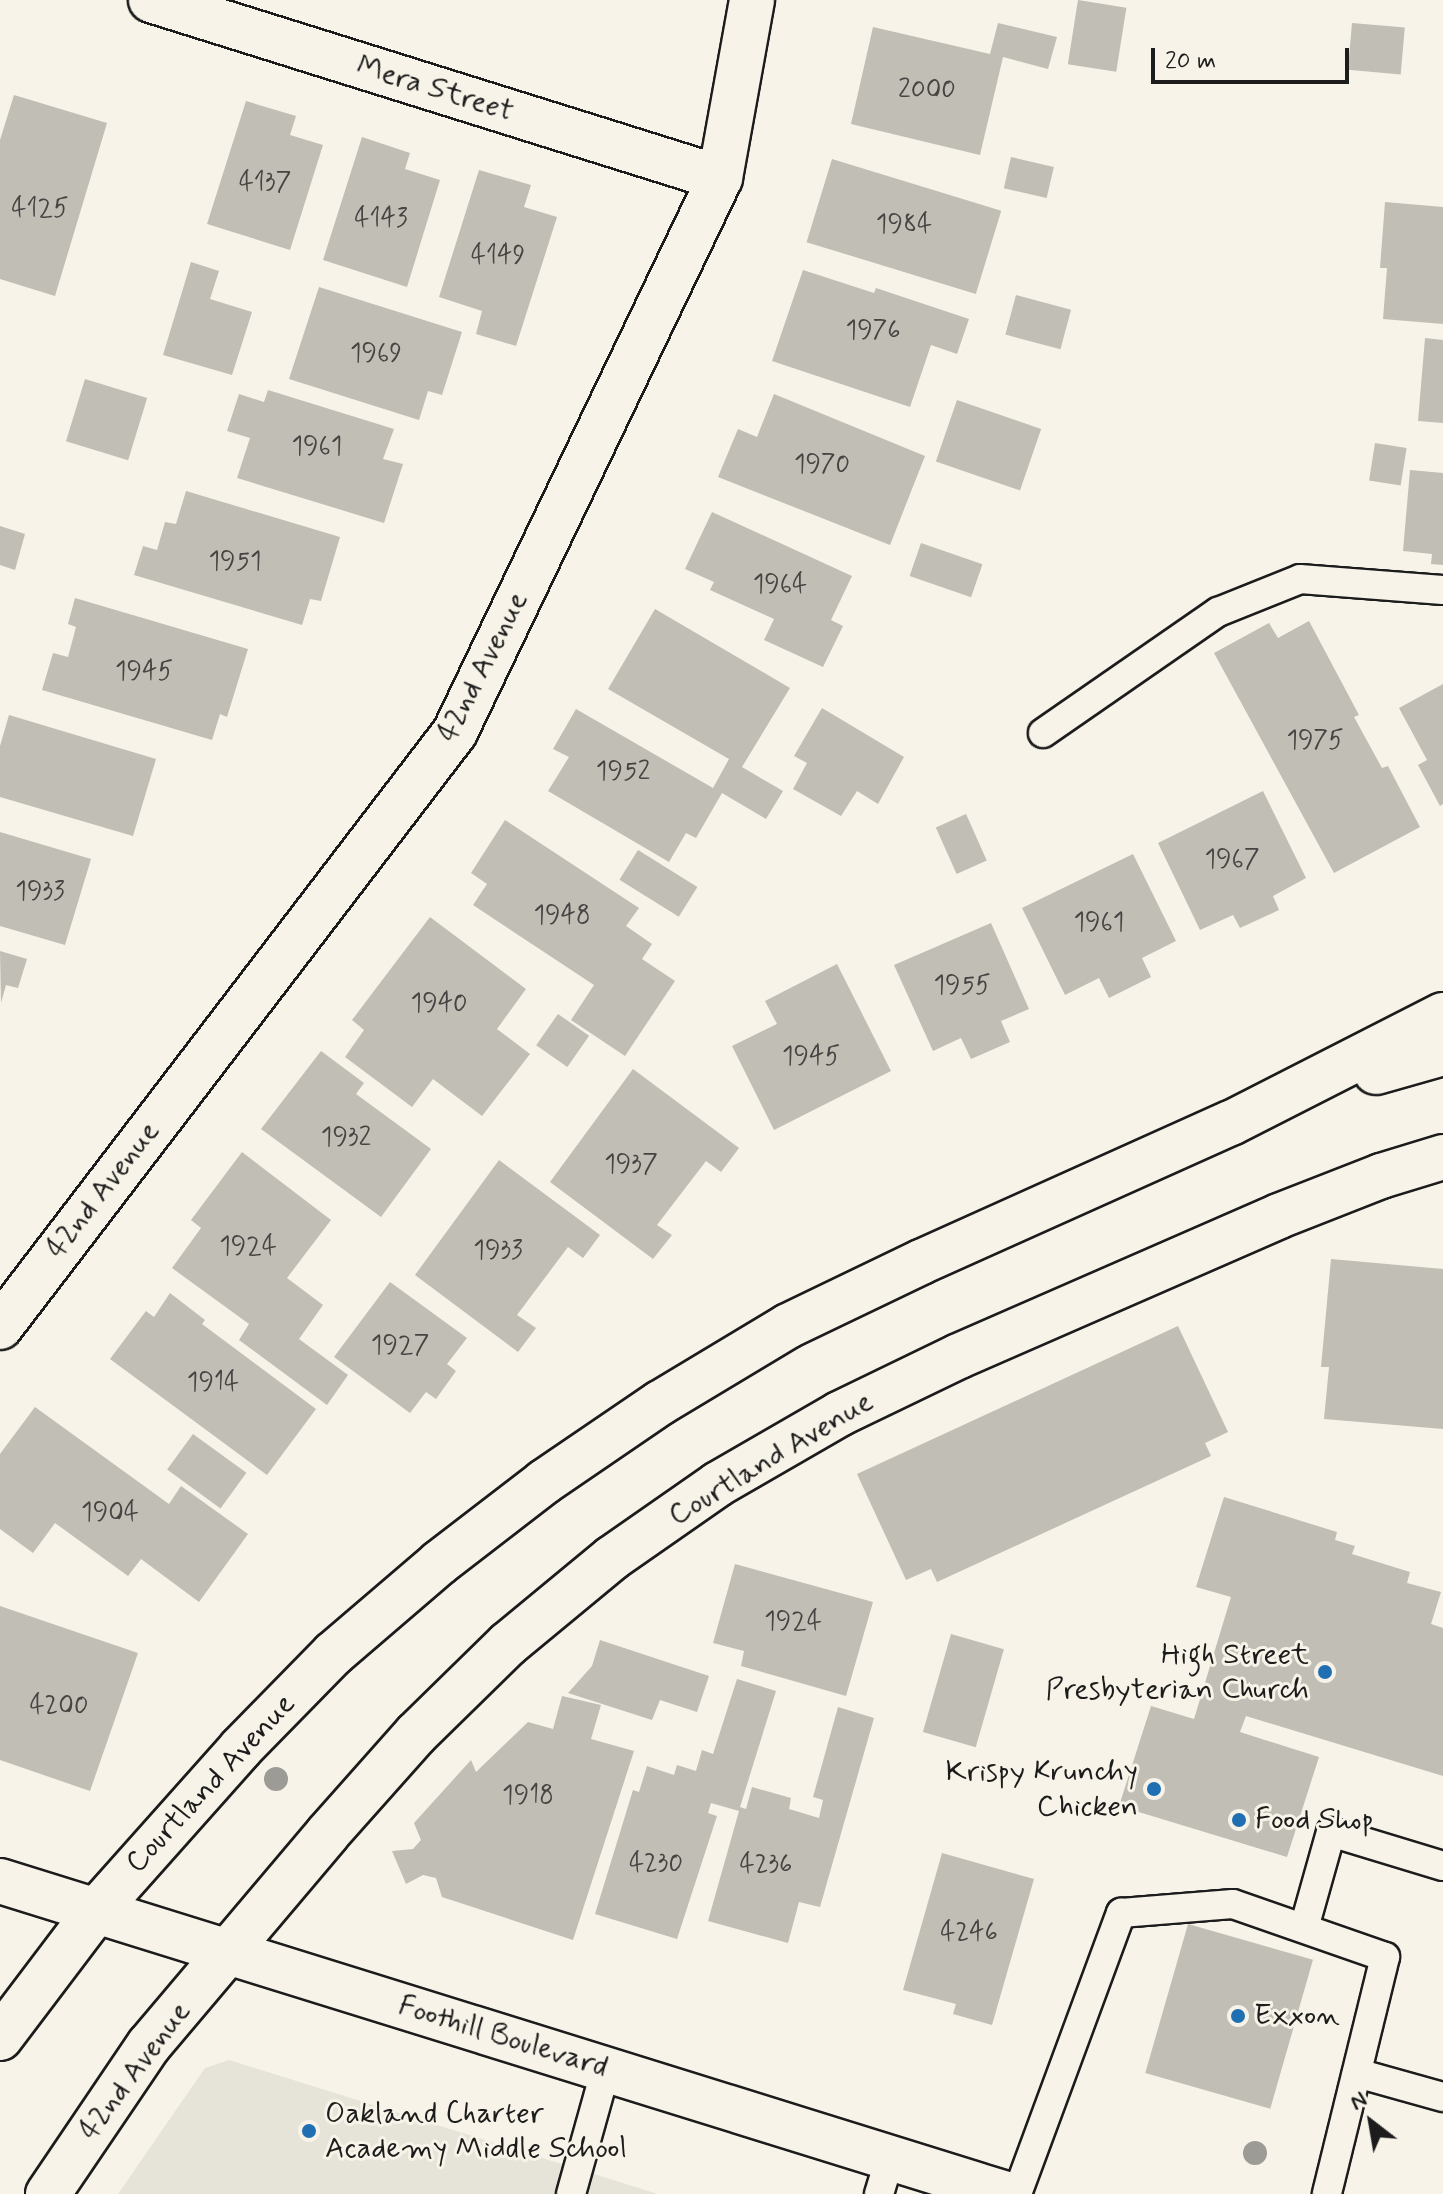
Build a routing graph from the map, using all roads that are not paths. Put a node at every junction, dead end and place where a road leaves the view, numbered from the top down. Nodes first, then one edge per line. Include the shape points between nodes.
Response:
1 (151, 0) edge
2 (752, 0) edge
3 (720, 178) junction
4 (1443, 590) edge
5 (1043, 733) dead end
6 (1443, 1015) edge
7 (1443, 1053) edge
8 (1231, 1123) junction
9 (1443, 1157) edge
10 (0, 1327) edge
11 (1443, 1866) edge
12 (0, 1881) edge
13 (96, 1911) junction
14 (1304, 1928) junction
15 (227, 1952) junction
16 (0, 2038) edge
17 (606, 2069) junction
18 (1357, 2073) junction
19 (1443, 2097) edge
20 (884, 2176) edge
21 (48, 2194) edge
22 (571, 2194) edge
23 (1006, 2194) edge
24 (1017, 2194) edge
25 (1327, 2194) edge

1 - 3 main road, Mera Street
2 - 3 main road, 42nd Avenue
3 - 10 main road, 42nd Avenue via 455,732
4 - 5 lane via 1300,579 1218,612
6 - 8 main road, Courtland Avenue
7 - 8 main road, Courtland Avenue via 1345,1081
8 - 13 main road, Courtland Avenue via 788,1326 660,1403 544,1482 333,1654 165,1829
9 - 15 main road, Courtland Avenue via 1279,1216 959,1356 839,1414 718,1484 612,1558 508,1644 416,1734
11 - 14 lane via 1331,1832
12 - 13 main road, Foothill Boulevard
13 - 15 main road, Foothill Boulevard
13 - 16 main road
14 - 18 lane via 1385,1957
14 - 24 lane via 1233,1904 1121,1913
15 - 17 main road, Foothill Boulevard
15 - 21 main road, 42nd Avenue via 149,2045
17 - 20 main road, Foothill Boulevard
17 - 22 lane
18 - 19 lane
18 - 25 lane
20 - 23 main road, Foothill Boulevard

